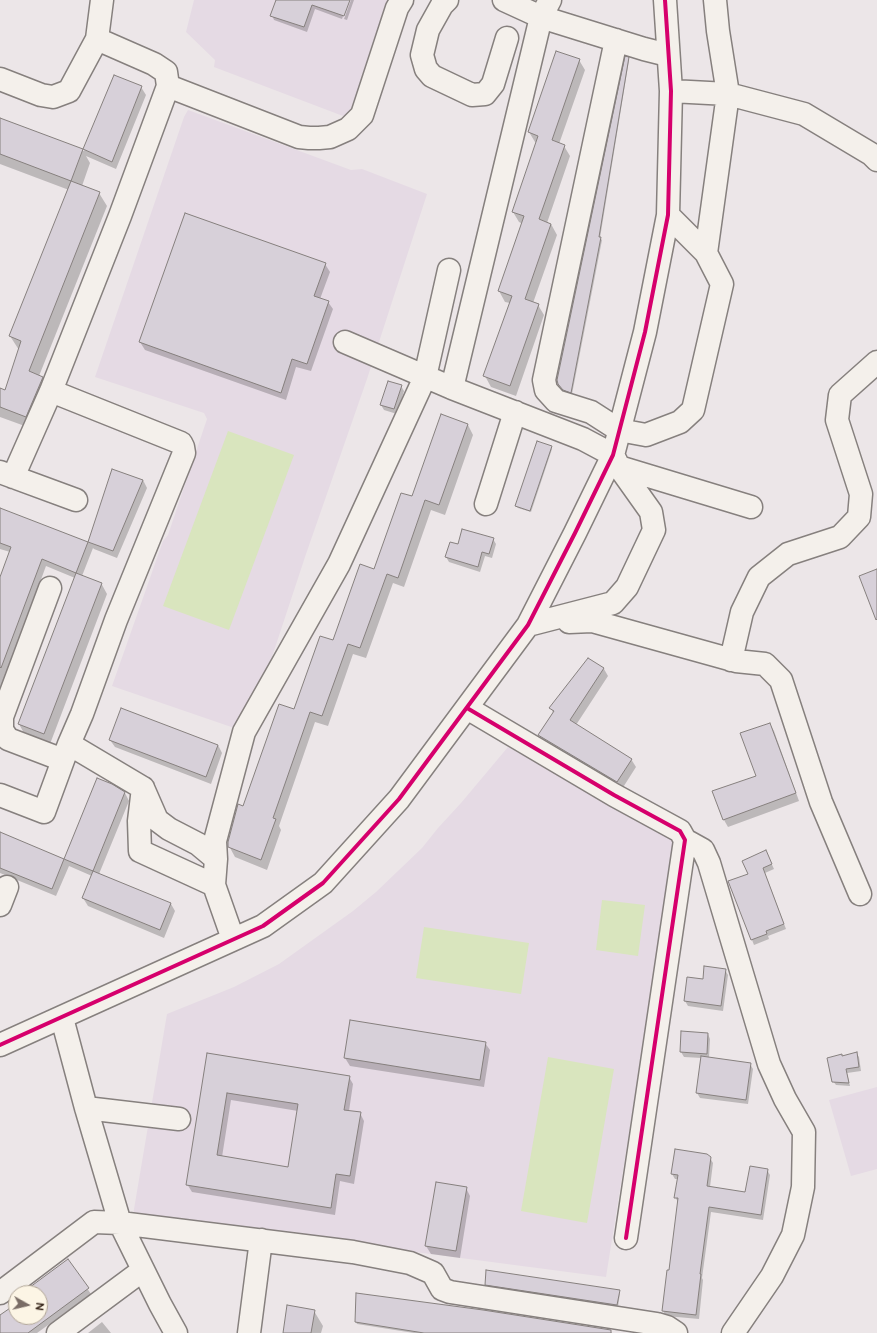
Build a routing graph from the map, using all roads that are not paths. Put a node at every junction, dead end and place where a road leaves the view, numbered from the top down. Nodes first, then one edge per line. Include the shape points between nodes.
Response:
1 (102, 0) edge
2 (402, 0) edge
3 (447, 0) edge
4 (504, 0) edge
5 (665, 0) edge
6 (716, 0) edge
7 (545, 9) edge
8 (507, 38) dead end
9 (97, 39) junction
10 (616, 40) junction
11 (668, 55) junction
12 (0, 79) edge
13 (168, 86) junction
14 (671, 91) junction
15 (728, 94) junction
16 (877, 160) edge
17 (668, 215) junction
18 (706, 253) junction
19 (449, 270) dead end
20 (345, 342) dead end
21 (877, 362) edge
22 (425, 377) junction
23 (452, 388) junction
24 (51, 391) junction
25 (515, 412) junction
26 (619, 430) junction
27 (616, 461) junction
28 (6, 474) edge
29 (76, 500) dead end
30 (486, 504) dead end
31 (751, 507) dead end
32 (50, 588) dead end
33 (528, 625) junction
34 (731, 660) junction
35 (467, 708) junction
36 (66, 752) junction
37 (143, 788) junction
38 (0, 795) edge
39 (685, 840) junction
40 (216, 859) junction
41 (214, 885) junction
42 (860, 894) dead end
43 (233, 939) junction
44 (62, 1018) junction
45 (0, 1045) edge
46 (86, 1108) junction
47 (179, 1119) dead end
48 (120, 1223) junction
49 (626, 1238) dead end
50 (261, 1240) junction
51 (143, 1270) junction
52 (0, 1293) edge
53 (58, 1333) edge
54 (175, 1333) edge
55 (249, 1333) edge
56 (676, 1333) edge
57 (733, 1333) edge

1 - 9 street
2 - 13 street via 397,8 362,115 348,129 334,135 319,138 299,136
3 - 8 street via 428,30 422,55 432,76 472,95 485,94 493,84
4 - 7 street
5 - 11 street
6 - 15 street
7 - 10 street
7 - 23 street
9 - 12 street via 69,91 53,96 41,94
9 - 13 street via 154,64 166,72
10 - 11 street
10 - 26 street via 544,380 546,390 556,401 591,412
11 - 14 street
13 - 24 street
14 - 15 street
14 - 17 street
15 - 16 street via 804,114
15 - 18 street
17 - 18 street
17 - 26 street via 645,332
18 - 26 street via 722,284 694,410 680,422 646,435
19 - 22 street
20 - 22 street
21 - 34 street via 840,395 837,420 861,494 859,517 840,537 788,554 759,576 742,612
22 - 23 street
22 - 40 street via 339,564 244,732 215,841
23 - 25 street
24 - 28 street
24 - 36 street via 181,443 184,453
25 - 27 street via 583,439
25 - 30 street
26 - 27 street
27 - 31 street
27 - 33 street via 575,533
27 - 33 street via 651,512 654,530 627,587 613,603
28 - 29 street
32 - 36 street via 2,717 2,730 8,739
33 - 34 street via 592,621
33 - 35 street
34 - 42 street via 764,664 781,680 821,802
35 - 39 street via 680,831
35 - 43 street via 400,799 323,883 263,926
36 - 37 street
36 - 38 street via 44,812
37 - 40 street via 158,820 169,829 198,844
37 - 41 street via 139,821 140,851
39 - 49 street
39 - 57 street via 703,850 709,863 768,1064 804,1132 803,1187 793,1235 772,1276
40 - 41 street
41 - 43 street
43 - 44 street
44 - 45 street
44 - 46 street
46 - 47 street
46 - 48 street
48 - 50 street
48 - 51 street
48 - 52 street via 94,1222
50 - 55 street
50 - 56 street via 353,1252 410,1263 433,1274 442,1289 450,1292 657,1324
51 - 53 street
51 - 54 street

